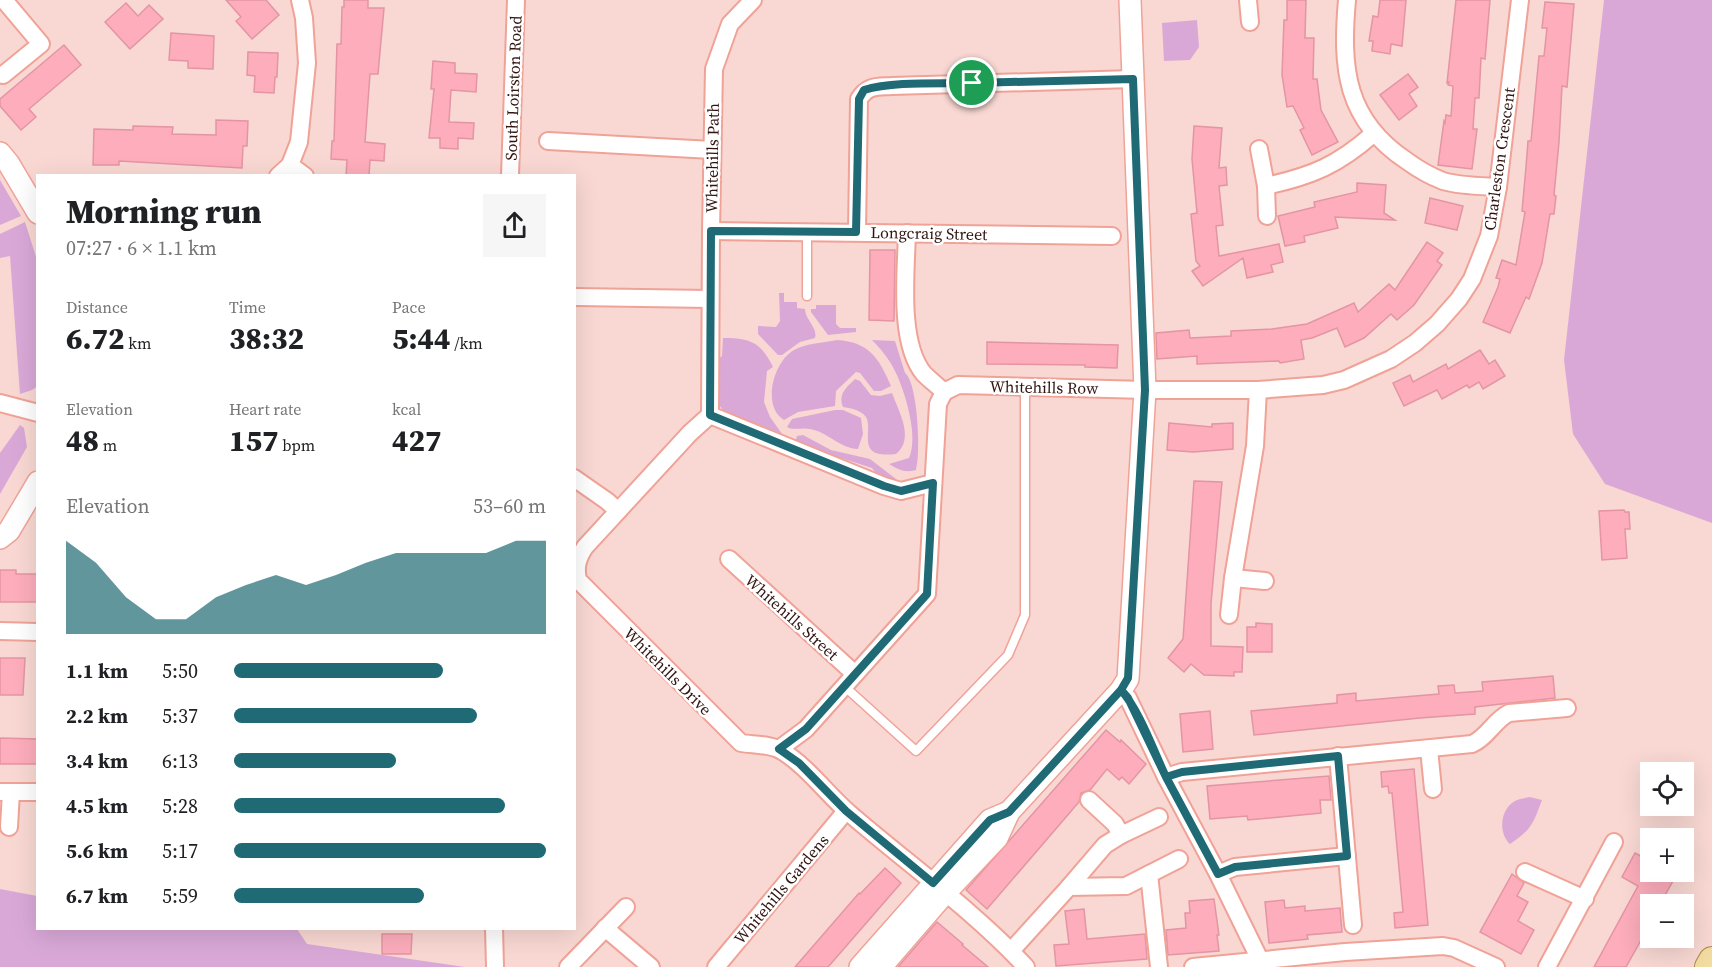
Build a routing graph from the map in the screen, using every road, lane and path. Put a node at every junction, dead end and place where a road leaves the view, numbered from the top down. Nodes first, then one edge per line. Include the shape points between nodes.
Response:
1 (4, 0) edge
2 (300, 0) edge
3 (516, 0) edge
4 (753, 0) edge
5 (1131, 0) edge
6 (1248, 0) edge
7 (1347, 0) edge
8 (1520, 0) edge
9 (1251, 22) dead end
10 (3, 75) dead end
11 (1133, 79) junction
12 (1373, 134) junction
13 (548, 141) dead end
14 (1259, 149) dead end
15 (712, 150) junction
16 (0, 153) edge
17 (284, 170) edge
18 (510, 174) edge
19 (1266, 186) junction
20 (1498, 187) junction
21 (36, 210) edge
22 (1267, 216) dead end
23 (711, 231) junction
24 (807, 232) junction
25 (856, 232) junction
26 (907, 233) junction
27 (1112, 236) dead end
28 (807, 296) dead end
29 (576, 297) edge
30 (710, 299) junction
31 (1025, 387) junction
32 (1145, 390) junction
33 (1258, 390) junction
34 (945, 392) junction
35 (0, 403) edge
36 (36, 412) edge
37 (710, 415) junction
38 (576, 479) edge
39 (933, 483) junction
40 (36, 485) edge
41 (618, 512) junction
42 (0, 538) edge
43 (729, 559) dead end
44 (1233, 578) junction
45 (1265, 581) dead end
46 (1229, 615) dead end
47 (0, 631) edge
48 (36, 632) edge
49 (850, 680) junction
50 (1121, 690) junction
51 (1567, 708) dead end
52 (779, 749) junction
53 (1429, 749) junction
54 (1338, 756) junction
55 (1166, 777) junction
56 (1433, 789) dead end
57 (5, 792) edge
58 (36, 792) edge
59 (1089, 800) dead end
60 (846, 811) junction
61 (1159, 817) dead end
62 (9, 827) dead end
63 (1121, 835) junction
64 (1614, 842) dead end
65 (1347, 856) junction
66 (1179, 859) dead end
67 (1525, 872) dead end
68 (1149, 874) junction
69 (1218, 874) junction
70 (1070, 887) junction
71 (939, 888) junction
72 (1584, 899) junction
73 (626, 907) dead end
74 (1353, 925) dead end
75 (605, 928) junction
76 (494, 930) edge
77 (1011, 951) junction
78 (1260, 960) junction
79 (1346, 960) edge
80 (1712, 960) edge
81 (1492, 966) edge
82 (495, 967) edge
83 (568, 967) edge
84 (651, 967) edge
85 (716, 967) edge
86 (860, 967) edge
87 (881, 967) edge
88 (1026, 967) edge
89 (1159, 967) edge
90 (1193, 967) edge
91 (1547, 967) edge
92 (1708, 967) edge

1 - 10 street via 41,44
2 - 17 street via 307,63 299,142
3 - 18 street, South Loirston Road
4 - 15 street, Whitehills Path via 730,24 714,69
5 - 11 street
6 - 9 street
7 - 12 street via 1345,61 1357,105
8 - 20 street, Charleston Crescent
11 - 25 street via 864,90 859,99
11 - 32 street
12 - 19 street via 1350,154 1325,168
12 - 20 street via 1425,173 1444,181
13 - 15 street
14 - 19 street
15 - 23 street, Whitehills Path
16 - 21 street
19 - 22 street
20 - 33 street, Charleston Crescent via 1489,236 1472,279 1459,299 1423,336 1391,359 1344,380
23 - 24 street, Longcraig Street
23 - 30 street, Whitehills Path
24 - 25 street, Longcraig Street
24 - 28 lane
25 - 26 street, Longcraig Street
26 - 27 street, Longcraig Street
26 - 34 street via 906,326 911,347 923,372
29 - 30 street
30 - 37 street, Whitehills Path
31 - 32 street, Whitehills Row
31 - 34 street, Whitehills Row via 958,385
31 - 49 lane via 1025,615 1008,655 916,751
32 - 33 street, Charleston Crescent
32 - 50 street via 1128,678
33 - 44 street via 1255,447
34 - 39 street via 938,404
35 - 36 street
37 - 39 street via 884,486 901,491
37 - 41 street, Whitehills Drive
38 - 41 street
39 - 49 street via 927,594
40 - 42 street via 9,531
41 - 52 street, Whitehills Drive via 579,557 578,580 741,743
43 - 49 street, Whitehills Street
44 - 45 street
44 - 46 street
47 - 48 street
49 - 52 street via 806,729
50 - 55 street
50 - 71 street via 1009,812 997,837
51 - 53 street via 1509,713 1472,744
52 - 60 street, Whitehills Drive via 799,763
53 - 54 street
53 - 56 street
54 - 55 street via 1182,772
54 - 65 street
55 - 69 street
57 - 58 street
57 - 62 street
59 - 63 street
60 - 71 street, Whitehills Drive
60 - 85 street, Whitehills Gardens
61 - 63 street
63 - 70 street via 1105,845
64 - 72 street
65 - 69 street via 1235,867
65 - 74 street
66 - 68 street
67 - 72 street
68 - 70 street via 1126,886
68 - 89 street
69 - 78 street
70 - 77 street
71 - 77 street, Whitehills Drive
71 - 86 street
71 - 87 street
72 - 91 street
73 - 75 street
75 - 83 street
75 - 84 street
76 - 82 street
77 - 88 street, Whitehills Drive
78 - 79 street
78 - 90 street
79 - 81 street via 1443,946
80 - 92 main road

